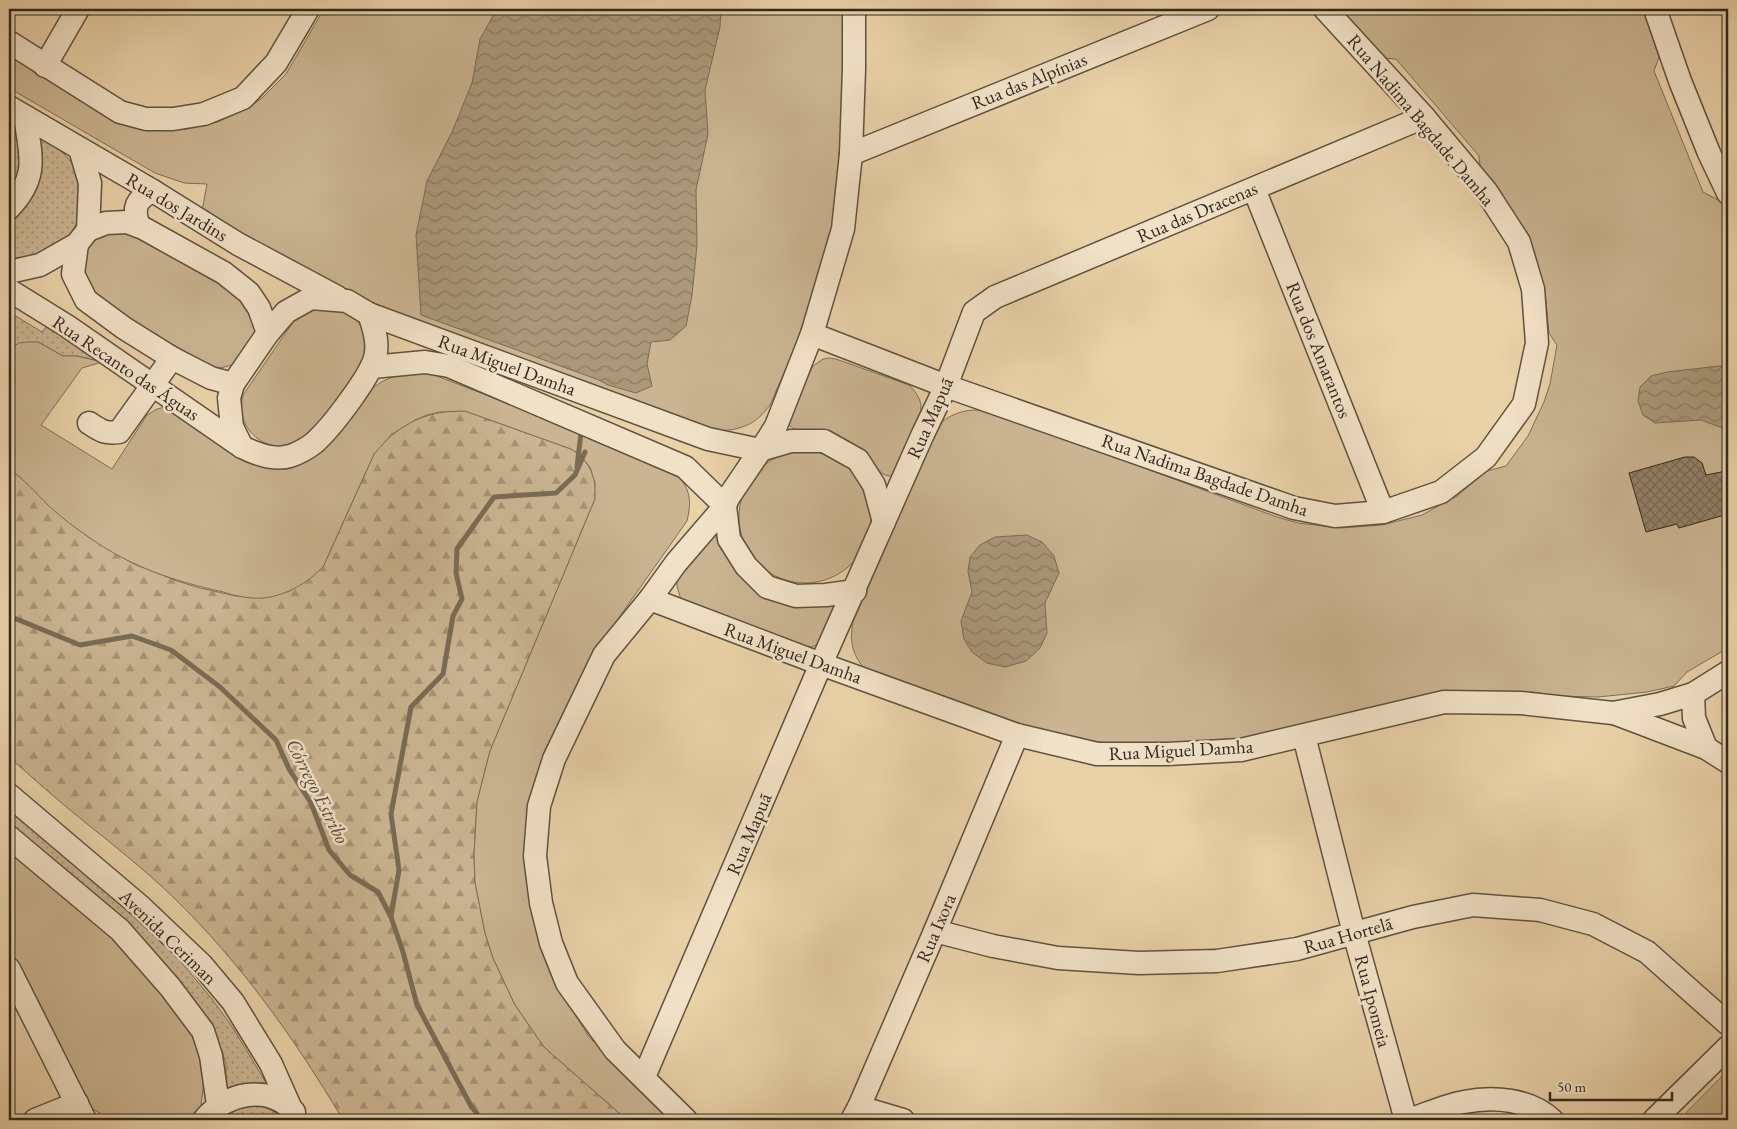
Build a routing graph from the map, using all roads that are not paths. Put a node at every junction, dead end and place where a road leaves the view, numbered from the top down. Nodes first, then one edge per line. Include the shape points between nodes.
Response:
1 (78, 9) edge
2 (308, 9) edge
3 (854, 9) edge
4 (1208, 9) edge
5 (1325, 9) edge
6 (1662, 11) edge
7 (9, 42) edge
8 (46, 66) junction
9 (17, 112) edge
10 (1424, 117) junction
11 (80, 149) junction
12 (851, 154) junction
13 (1254, 189) junction
14 (1727, 189) edge
15 (153, 192) junction
16 (9, 208) edge
17 (139, 226) junction
18 (82, 237) junction
19 (238, 244) junction
20 (9, 272) edge
21 (224, 273) junction
22 (9, 290) edge
23 (86, 300) junction
24 (347, 301) junction
25 (974, 312) joint
26 (369, 314) junction
27 (67, 326) junction
28 (268, 333) junction
29 (812, 334) junction
30 (172, 358) junction
31 (372, 367) junction
32 (233, 384) junction
33 (152, 386) junction
34 (946, 386) junction
35 (89, 423) dead end
36 (764, 445) junction
37 (242, 447) junction
38 (725, 506) junction
39 (1383, 512) junction
40 (884, 522) junction
41 (854, 591) junction
42 (650, 599) junction
43 (821, 664) junction
44 (1728, 672) edge
45 (1693, 694) junction
46 (1613, 713) junction
47 (1017, 735) junction
48 (1304, 736) junction
49 (1706, 748) junction
50 (1728, 762) edge
51 (9, 795) edge
52 (9, 837) edge
53 (935, 931) junction
54 (1354, 932) junction
55 (9, 969) edge
56 (1728, 1024) edge
57 (1728, 1047) edge
58 (644, 1077) junction
59 (81, 1112) edge
60 (211, 1113) edge
61 (296, 1114) edge
62 (855, 1114) edge
63 (36, 1120) edge
64 (686, 1120) edge
65 (902, 1120) edge
66 (1407, 1120) edge
67 (1552, 1120) edge
68 (1654, 1120) edge

1 - 8 street
2 - 8 street via 276,63 243,98 204,114 173,120 146,119 120,112
3 - 12 street
4 - 12 street, Rua das Alpínias
5 - 10 street, Rua Nadima Bagdade Damha
6 - 14 street via 1680,81
7 - 8 street
9 - 11 street, Rua dos Jardins
9 - 16 street via 32,160 29,179
10 - 13 street, Rua das Dracenas
10 - 39 street, Rua Nadima Bagdade Damha via 1486,192 1519,242 1533,289 1537,343 1524,404 1486,457 1441,492
11 - 15 street, Rua dos Jardins
11 - 18 street via 90,182
12 - 29 street via 843,229
13 - 25 street, Rua das Dracenas via 995,297
13 - 39 street, Rua dos Amarantos
15 - 17 street via 143,196 136,205
15 - 19 street, Rua dos Jardins
17 - 18 street via 127,222 106,223
17 - 21 street
18 - 20 street via 40,265
18 - 23 street via 73,274
19 - 21 street via 237,262
19 - 24 street, Rua dos Jardins
21 - 28 street via 249,293 259,308
22 - 27 street, Rua Recanto das Águas
23 - 27 street
23 - 30 street
24 - 26 street
24 - 28 street via 311,298 286,312
25 - 34 street, Rua Mapuã
26 - 31 street via 376,352
26 - 36 street, Rua Miguel Damha via 708,439
27 - 33 street, Rua Recanto das Águas
28 - 32 street
29 - 34 street, Rua Nadima Bagdade Damha
29 - 36 street via 776,426
30 - 32 street via 211,378
30 - 33 street
31 - 37 street via 330,427 312,444 290,456 261,456
31 - 38 street, Rua Miguel Damha via 425,362 449,366 685,467
32 - 37 street via 230,398 232,427
33 - 35 street via 119,432 109,434
33 - 37 street, Rua Recanto das Águas
34 - 39 street, Rua Nadima Bagdade Damha via 1294,508 1335,516
34 - 40 street, Rua Mapuã
36 - 38 street
36 - 40 street via 824,441 858,460 874,485
38 - 41 street via 729,539 746,566 767,587 796,596
38 - 42 street
40 - 41 street
41 - 43 street, Rua Mapuã
42 - 43 street, Rua Miguel Damha
42 - 58 street via 604,655 554,759 539,806 535,856 550,943 567,983 615,1050
43 - 47 street, Rua Miguel Damha
43 - 58 street, Rua Mapuã
44 - 45 street, Rua Miguel Damha
45 - 46 street, Rua Miguel Damha
45 - 49 street via 1694,718
46 - 48 street, Rua Miguel Damha via 1521,703 1444,702
46 - 49 street, Rua Miguel Damha
47 - 48 street, Rua Miguel Damha via 1097,754 1241,750
47 - 53 street, Rua Ixora
48 - 54 street, Rua Ipomeia
49 - 50 street, Rua Miguel Damha
51 - 61 street, Avenida Ceriman via 142,907 202,965 233,1002 271,1064
52 - 60 street, Avenida Ceriman via 120,930 204,1031 211,1056
53 - 54 street, Rua Hortelã via 1058,958 1139,963 1217,962 1297,949
53 - 62 street, Rua Ixora
54 - 56 street, Rua Hortelã via 1413,916 1473,905 1540,910 1593,924 1647,952
54 - 66 street, Rua Ipomeia
55 - 59 street
57 - 68 street
58 - 64 street
59 - 63 street
60 - 61 street via 235,1096 255,1094 274,1098
62 - 65 street
66 - 67 street via 1464,1102 1509,1099 1544,1113

